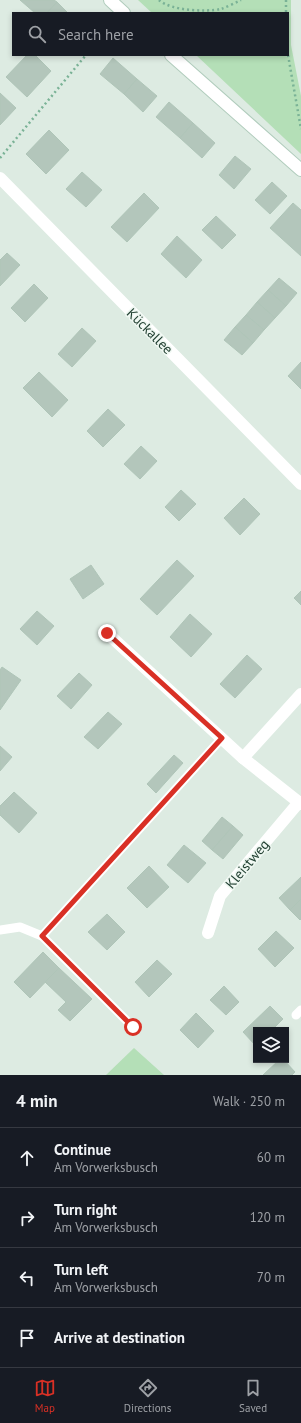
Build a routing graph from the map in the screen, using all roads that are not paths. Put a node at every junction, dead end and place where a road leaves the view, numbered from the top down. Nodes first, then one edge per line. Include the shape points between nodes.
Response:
1 (110, 0) edge
2 (123, 12) edge
3 (171, 56) edge
4 (301, 170) edge
5 (0, 178) edge
6 (301, 484) edge
7 (107, 633) dead end
8 (301, 694) edge
9 (222, 738) junction
10 (243, 758) junction
11 (300, 803) edge
12 (0, 930) edge
13 (208, 933) dead end
14 (42, 936) junction
15 (133, 1027) dead end

1 - 2 street
3 - 4 street
5 - 6 street, Kückallee
7 - 9 street
8 - 10 street
9 - 10 street
9 - 14 lane
10 - 11 street
11 - 13 street, Kleistweg via 220,896
12 - 14 lane via 20,927
14 - 15 lane

